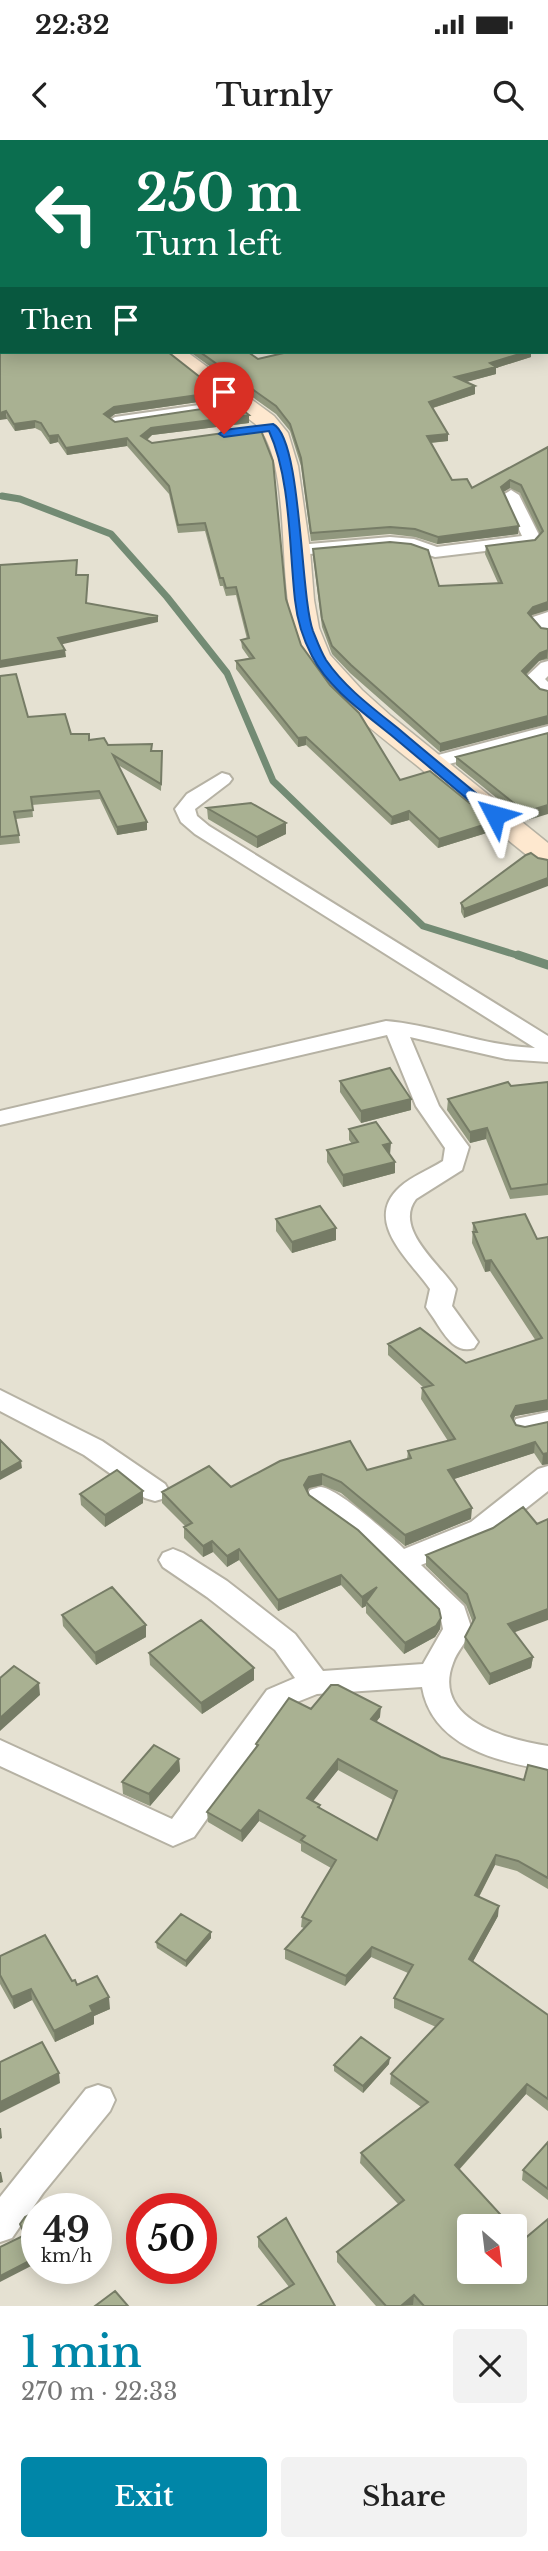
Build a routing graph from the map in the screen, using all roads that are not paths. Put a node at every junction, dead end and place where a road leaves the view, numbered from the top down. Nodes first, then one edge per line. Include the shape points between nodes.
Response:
1 (176, 354) edge
2 (241, 404) junction
3 (115, 422) edge
4 (273, 427) junction
5 (246, 431) edge
6 (511, 495) dead end
7 (298, 550) junction
8 (548, 617) edge
9 (548, 629) edge
10 (548, 667) edge
11 (548, 691) edge
12 (548, 732) edge
13 (430, 763) junction
14 (222, 779) dead end
15 (548, 858) edge
16 (396, 1028) junction
17 (548, 1046) edge
18 (548, 1055) edge
19 (0, 1118) edge
20 (465, 1342) dead end
21 (0, 1399) edge
22 (548, 1476) edge
23 (155, 1491) dead end
24 (320, 1497) dead end
25 (173, 1560) dead end
26 (401, 1561) junction
27 (436, 1675) junction
28 (315, 1684) junction
29 (0, 1752) edge
30 (548, 1758) edge
31 (98, 2100) dead end
32 (0, 2226) edge

1 - 2 main road
2 - 3 street
2 - 4 main road
4 - 5 street
4 - 7 main road via 286,466
6 - 7 street via 531,537 528,541 435,552 390,542
7 - 13 main road via 306,628 318,657 352,696
8 - 9 street via 539,621
10 - 11 street via 533,679
12 - 13 street
13 - 15 main road
14 - 17 street via 194,797 185,809 202,830
16 - 18 street via 493,1051
16 - 19 street via 341,1036
16 - 20 street via 420,1094 457,1147 454,1165 410,1191 401,1199 395,1217 399,1230 443,1289 438,1304
21 - 23 street via 93,1448
22 - 26 street via 481,1529
24 - 26 street
25 - 28 street via 285,1642
26 - 27 street via 458,1623
27 - 28 street
27 - 30 street via 439,1704 461,1728 503,1751
28 - 29 street via 277,1698 183,1828 173,1833
31 - 32 street

